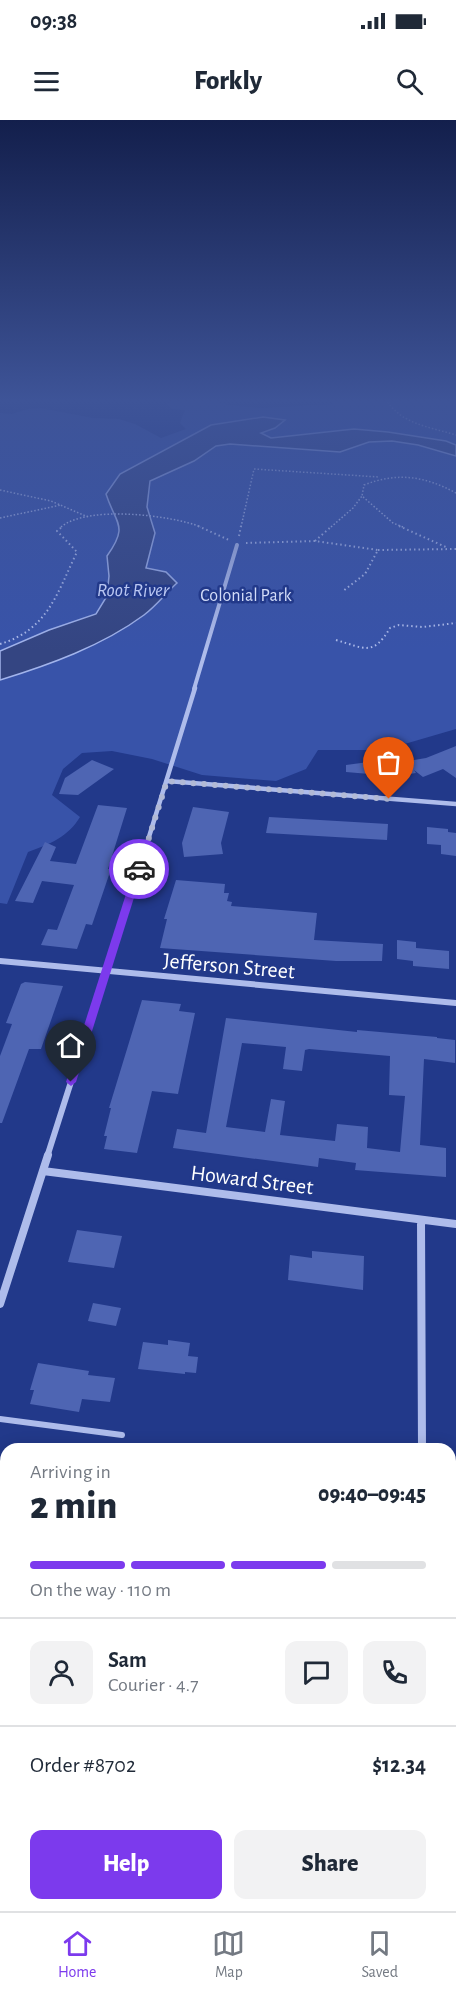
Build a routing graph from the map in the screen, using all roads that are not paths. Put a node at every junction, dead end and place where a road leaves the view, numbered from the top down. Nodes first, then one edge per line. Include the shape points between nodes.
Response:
1 (237, 545) road end
2 (167, 781) junction
3 (456, 804) edge
4 (0, 961) edge
5 (106, 971) junction
6 (456, 1003) edge
7 (43, 1171) junction
8 (421, 1220) junction
9 (456, 1224) edge
10 (0, 1304) edge
11 (0, 1419) edge
12 (122, 1435) dead end
13 (422, 1443) edge

1 - 2 street
2 - 3 street
2 - 5 street
4 - 5 street, Jefferson Street
5 - 6 street, Jefferson Street
5 - 7 street
7 - 8 street, Howard Street
7 - 10 street
8 - 9 street, Howard Street
8 - 13 street
11 - 12 lane

